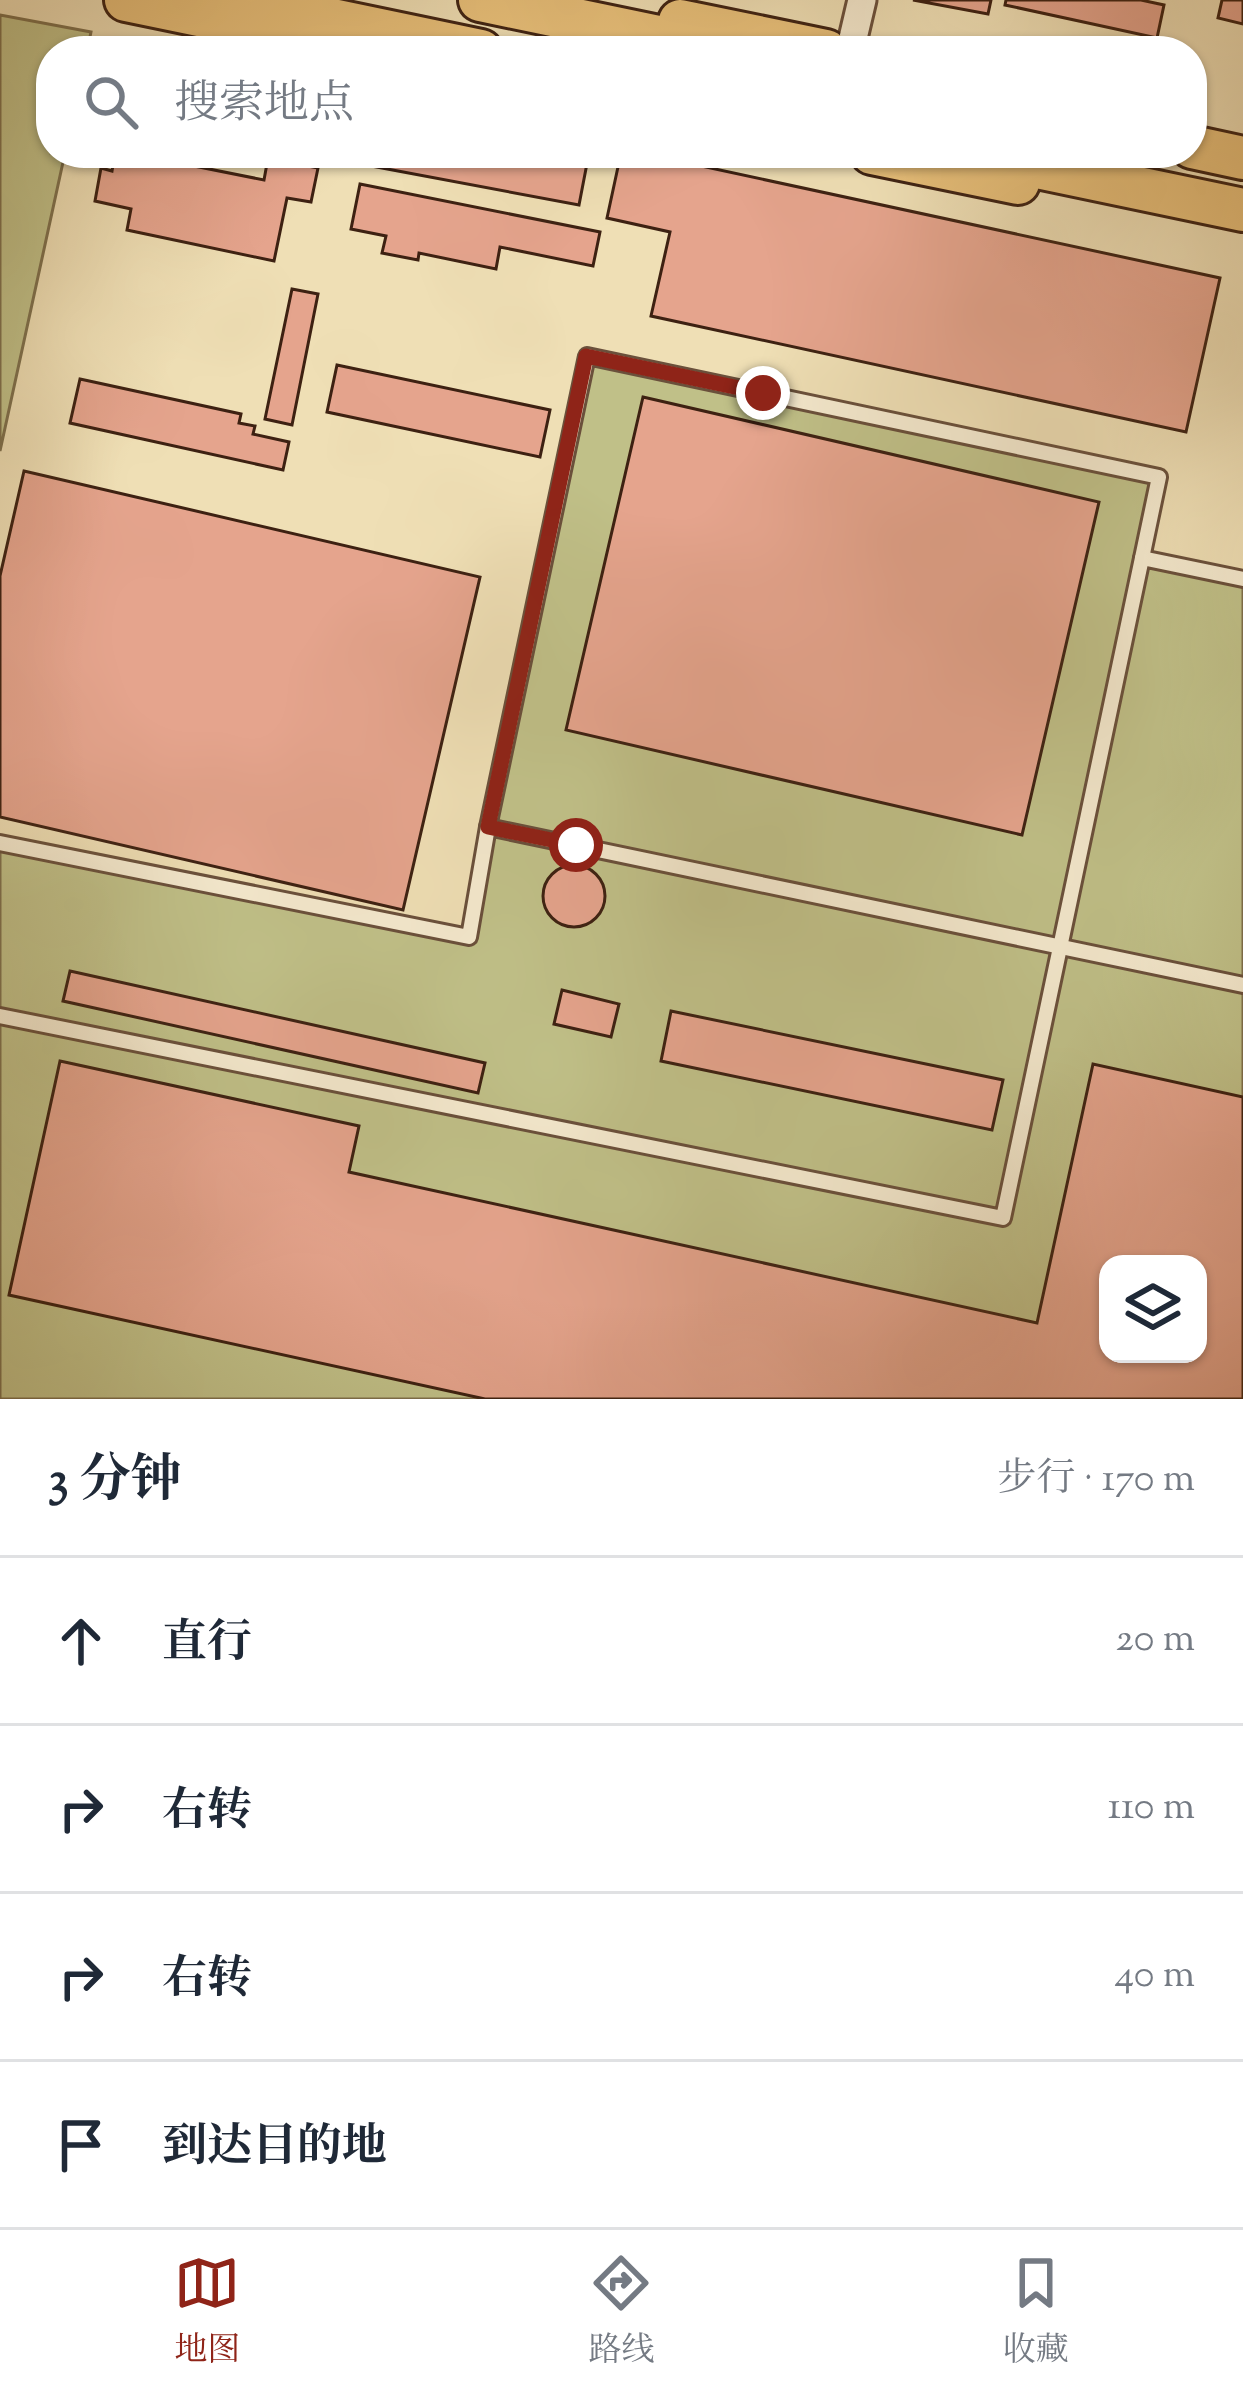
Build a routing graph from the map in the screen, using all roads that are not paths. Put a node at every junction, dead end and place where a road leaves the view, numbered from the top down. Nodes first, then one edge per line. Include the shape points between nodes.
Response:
1 (126, 0) edge
2 (236, 0) edge
3 (480, 0) edge
4 (581, 0) edge
5 (862, 0) edge
6 (301, 36) edge
7 (409, 36) edge
8 (654, 36) edge
9 (754, 36) edge
10 (854, 36) edge
11 (1207, 129) edge
12 (1243, 136) edge
13 (1207, 150) edge
14 (1243, 158) edge
15 (945, 168) edge
16 (1042, 168) edge
17 (1243, 210) edge
18 (1243, 229) edge
19 (1142, 558) junction
20 (1243, 579) edge
21 (488, 827) junction
22 (0, 843) edge
23 (1059, 946) junction
24 (1243, 985) edge
25 (0, 1016) edge

1 - 6 main road
2 - 7 main road
3 - 8 main road
4 - 9 main road
5 - 10 street
11 - 12 main road
13 - 14 main road
15 - 18 main road
16 - 17 main road
19 - 20 lane
19 - 21 lane via 1159,477 586,356
19 - 23 lane
21 - 22 lane via 469,938
21 - 23 lane
23 - 24 lane
23 - 25 lane via 1003,1218

